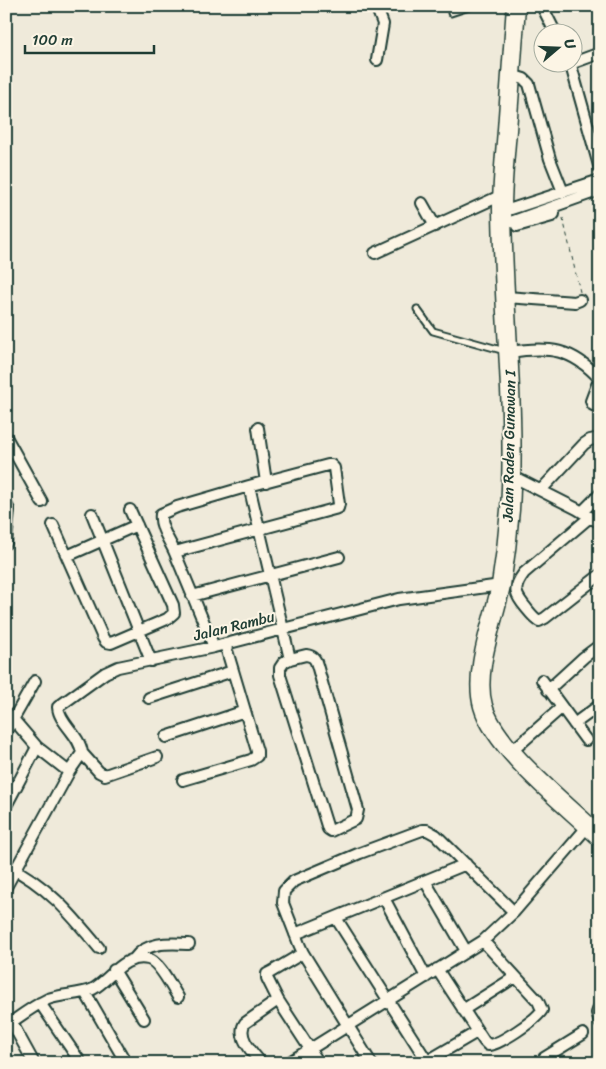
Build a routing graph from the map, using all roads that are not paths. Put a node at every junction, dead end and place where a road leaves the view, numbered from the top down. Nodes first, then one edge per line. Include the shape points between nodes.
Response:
1 (376, 6) edge
2 (472, 6) edge
3 (516, 6) edge
4 (542, 6) edge
5 (451, 12) dead end
6 (550, 22) edge
7 (600, 53) edge
8 (584, 58) edge
9 (377, 60) dead end
10 (573, 72) edge
11 (511, 75) junction
12 (600, 169) edge
13 (600, 180) edge
14 (600, 190) edge
15 (502, 195) junction
16 (558, 199) junction
17 (422, 203) dead end
18 (502, 222) junction
19 (435, 226) junction
20 (375, 253) dead end
21 (506, 297) junction
22 (580, 300) road end
23 (417, 309) dead end
24 (509, 352) junction
25 (597, 385) edge
26 (600, 408) edge
27 (258, 428) dead end
28 (600, 438) edge
29 (7, 440) edge
30 (510, 475) junction
31 (266, 482) junction
32 (249, 486) junction
33 (542, 490) junction
34 (600, 494) edge
35 (42, 502) dead end
36 (6, 504) edge
37 (130, 510) dead end
38 (92, 514) dead end
39 (586, 514) junction
40 (600, 523) edge
41 (53, 525) dead end
42 (137, 525) junction
43 (259, 528) junction
44 (102, 540) junction
45 (6, 543) edge
46 (174, 552) junction
47 (67, 556) junction
48 (339, 557) dead end
49 (270, 575) junction
50 (600, 575) edge
51 (500, 585) junction
52 (192, 596) junction
53 (282, 630) junction
54 (139, 632) junction
55 (225, 644) junction
56 (600, 645) edge
57 (214, 647) junction
58 (290, 659) junction
59 (151, 661) junction
60 (233, 671) junction
61 (542, 680) dead end
62 (35, 681) dead end
63 (548, 690) junction
64 (149, 698) dead end
65 (600, 705) edge
66 (561, 708) junction
67 (245, 711) junction
68 (10, 716) edge
69 (574, 724) junction
70 (6, 732) edge
71 (166, 737) dead end
72 (586, 740) dead end
73 (38, 747) junction
74 (512, 751) junction
75 (82, 753) junction
76 (157, 757) dead end
77 (69, 772) junction
78 (183, 780) dead end
79 (6, 806) edge
80 (594, 831) edge
81 (466, 864) junction
82 (11, 867) edge
83 (425, 881) junction
84 (6, 887) edge
85 (384, 898) junction
86 (514, 912) junction
87 (336, 918) junction
88 (295, 934) junction
89 (483, 941) junction
90 (189, 944) dead end
91 (99, 948) dead end
92 (466, 951) junction
93 (303, 953) junction
94 (134, 959) junction
95 (437, 969) junction
96 (114, 970) junction
97 (426, 976) junction
98 (515, 977) junction
99 (85, 992) junction
100 (178, 997) dead end
101 (278, 1000) junction
102 (389, 1000) junction
103 (40, 1003) junction
104 (600, 1005) edge
105 (463, 1010) junction
106 (144, 1019) dead end
107 (600, 1023) edge
108 (9, 1024) edge
109 (347, 1025) junction
110 (477, 1032) junction
111 (583, 1034) dead end
112 (310, 1048) junction
113 (125, 1061) dead end
114 (426, 1062) edge
115 (34, 1063) edge
116 (81, 1063) edge
117 (261, 1063) edge
118 (288, 1063) edge
119 (319, 1063) edge
120 (370, 1063) edge
121 (541, 1063) edge

1 - 9 street via 383,24
2 - 5 lane
3 - 11 highway, Jalan Raden Gunawan I
4 - 6 street
7 - 8 street
10 - 12 street
11 - 15 highway, Jalan Raden Gunawan I
11 - 16 street via 530,84
13 - 16 street
14 - 16 street
15 - 18 highway, Jalan Raden Gunawan I
15 - 19 street
16 - 18 street
16 - 18 street via 552,216
17 - 19 street
18 - 21 highway, Jalan Raden Gunawan I
19 - 20 street
21 - 22 street
21 - 24 highway, Jalan Raden Gunawan I
23 - 24 lane via 434,331
24 - 25 street via 537,348 565,354 581,361
24 - 30 highway, Jalan Raden Gunawan I
25 - 26 street via 592,403
27 - 31 street
28 - 33 street via 584,444
29 - 35 street
30 - 33 street
30 - 51 highway, Jalan Raden Gunawan I via 507,543
31 - 32 street
31 - 43 street via 331,465 339,506
32 - 43 street
32 - 46 street via 160,514 162,527
33 - 39 street
34 - 39 street
36 - 45 street via 9,510
37 - 42 street
38 - 44 street
39 - 40 street
39 - 50 street via 524,573 516,585 516,593 539,620
41 - 47 street
42 - 44 street
42 - 54 street via 174,610 172,617
43 - 46 street
43 - 49 street
44 - 47 street
44 - 54 street
46 - 52 street
47 - 54 street via 106,642
48 - 49 street
49 - 52 street
49 - 53 street
51 - 53 street, Jalan Rambu via 417,595
51 - 74 highway, Jalan Raden Gunawan I via 480,682 482,705 492,728
52 - 57 street
53 - 55 street, Jalan Rambu
53 - 58 street
54 - 59 street
55 - 57 street, Jalan Rambu
55 - 60 street
56 - 63 street
57 - 59 street, Jalan Rambu
58 - 58 street via 281,665 280,675 328,829 333,831 356,819 358,810 315,659 306,655
59 - 75 street, Jalan Rambu via 111,670 58,707
60 - 64 street
60 - 67 street
61 - 63 street
62 - 68 street
63 - 66 street
65 - 69 street
66 - 69 street
66 - 74 street
67 - 71 street
67 - 78 street via 257,756
68 - 70 street
68 - 73 street
69 - 72 street
73 - 77 street
73 - 79 street
74 - 80 highway, Jalan Raden Gunawan I
75 - 76 street via 98,772 105,774
75 - 77 street
77 - 82 street
80 - 86 street
81 - 83 street
81 - 86 street
81 - 88 street via 427,830 360,853 294,881 284,890 283,903
82 - 84 street
82 - 91 street via 53,896
83 - 85 street
83 - 92 street
85 - 87 street
85 - 97 street
86 - 89 street
87 - 88 street
87 - 102 street
88 - 93 street
89 - 92 street
89 - 98 street
90 - 94 street via 150,946 138,952
92 - 95 street
93 - 101 street via 267,974 268,983
93 - 109 street
94 - 96 street
94 - 100 street via 148,959 156,964
95 - 97 street
95 - 105 street
96 - 99 street via 99,985
96 - 106 street
97 - 102 street
98 - 105 street
98 - 110 street via 542,1006 540,1014 494,1044 488,1045
99 - 103 street
99 - 113 street
101 - 112 street
101 - 117 street via 242,1028 248,1046
102 - 109 street
102 - 114 street
103 - 108 street
103 - 116 street
104 - 107 street via 597,1013
105 - 110 street
108 - 115 street
109 - 112 street
109 - 120 street
110 - 114 street
111 - 121 street
112 - 118 street
112 - 119 street

